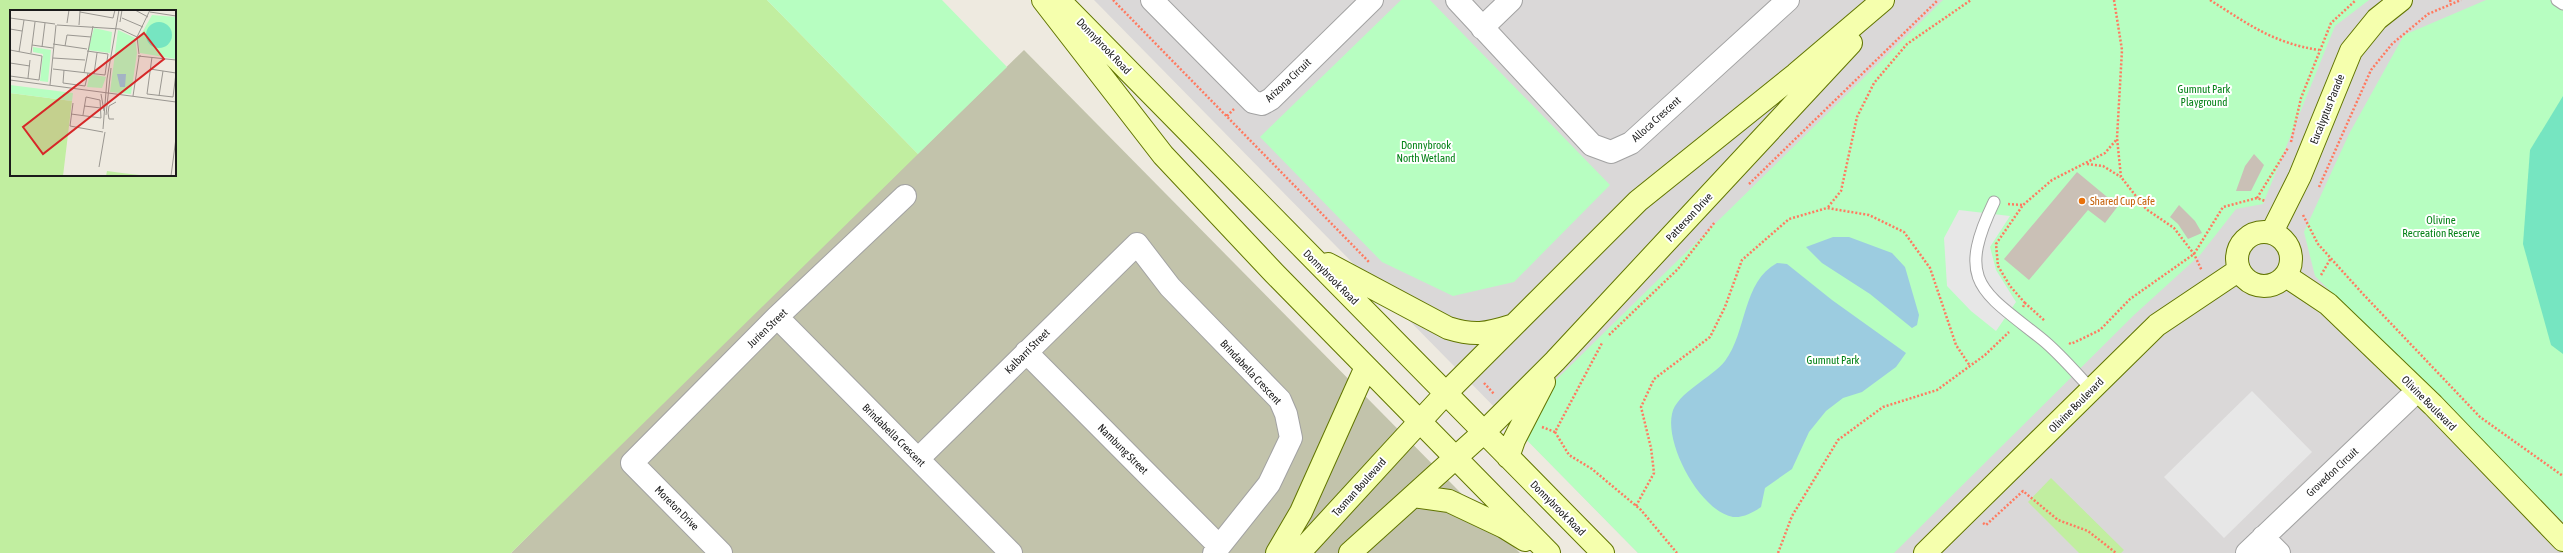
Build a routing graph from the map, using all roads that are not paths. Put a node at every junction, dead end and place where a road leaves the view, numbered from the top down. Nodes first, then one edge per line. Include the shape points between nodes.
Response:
1 (1043, 0) edge
2 (1059, 0) edge
3 (1152, 0) edge
4 (1372, 0) edge
5 (1457, 0) edge
6 (1511, 0) edge
7 (1788, 0) edge
8 (1883, 0) edge
9 (1891, 0) edge
10 (2401, 0) edge
11 (2557, 0) edge
12 (2563, 4) edge
13 (1482, 28) junction
14 (905, 196) dead end
15 (1994, 202) dead end
16 (2272, 232) junction
17 (1137, 244) joint
18 (1309, 255) junction
19 (2239, 270) junction
20 (2286, 276) junction
21 (777, 317) junction
22 (1511, 326) junction
23 (1026, 352) junction
24 (1555, 361) junction
25 (1366, 367) junction
26 (2092, 390) junction
27 (2418, 391) junction
28 (1446, 393) junction
29 (1419, 421) junction
30 (1484, 432) junction
31 (1508, 457) junction
32 (918, 459) junction
33 (1456, 459) junction
34 (632, 463) joint
35 (1413, 496) junction
36 (2263, 537) junction
37 (2563, 540) edge
38 (1216, 549) edge
39 (722, 553) edge
40 (1011, 553) edge
41 (1277, 553) edge
42 (1299, 553) edge
43 (1350, 553) edge
44 (1548, 553) edge
45 (1603, 553) edge
46 (1925, 553) edge
47 (2247, 553) edge
48 (2279, 553) edge

1 - 25 street, Donnybrook Road via 1163,155
2 - 18 street, Donnybrook Road
3 - 4 street, Arizona Circuit via 1253,102 1262,104 1271,99
5 - 13 street, Alloca Crescent
6 - 13 street
7 - 13 street, Alloca Crescent via 1631,143 1611,152 1592,144
8 - 22 street via 1796,74 1638,201
9 - 24 street, Patterson Drive
10 - 16 street, Eucalyptus Parade via 2377,19 2351,51 2300,176 2298,211
11 - 12 lane
14 - 21 street, Jurien Street
15 - 26 lane via 1976,249 1975,269 1986,292 2017,321 2044,341
16 - 19 street via 2261,231 2244,240 2237,252
16 - 20 street via 2287,244 2291,253
17 - 23 street, Kalbarri Street
17 - 38 street, Brindabella Crescent via 1170,287 1280,400 1286,414 1291,438 1269,484
18 - 22 street via 1448,328 1468,334 1487,334
18 - 28 street, Donnybrook Road
19 - 20 street via 2251,283 2260,286 2274,284
19 - 26 street, Olivine Boulevard via 2157,325
20 - 27 street, Olivine Boulevard via 2328,304
21 - 32 street, Brindabella Crescent
21 - 34 street, Jurien Street
22 - 28 street
23 - 32 street, Kalbarri Street
23 - 38 street, Nambung Street
24 - 30 street, Patterson Drive
24 - 31 street via 1514,440
25 - 29 street, Donnybrook Road
25 - 41 street via 1301,512
26 - 46 street, Olivine Boulevard
27 - 36 street, Grovedon Circuit
27 - 37 street, Olivine Boulevard
28 - 29 street, Tasman Boulevard
28 - 30 street, Donnybrook Road
29 - 33 street, Donnybrook Road
29 - 42 street, Tasman Boulevard
30 - 31 street, Donnybrook Road
30 - 33 street, Patterson Drive
31 - 45 street, Donnybrook Road
32 - 40 street, Brindabella Crescent
33 - 35 street
33 - 44 street, Donnybrook Road
34 - 39 street, Moreton Drive
35 - 43 street
35 - 44 street via 1449,501 1504,527
36 - 47 street, Grovedon Circuit
36 - 48 street

